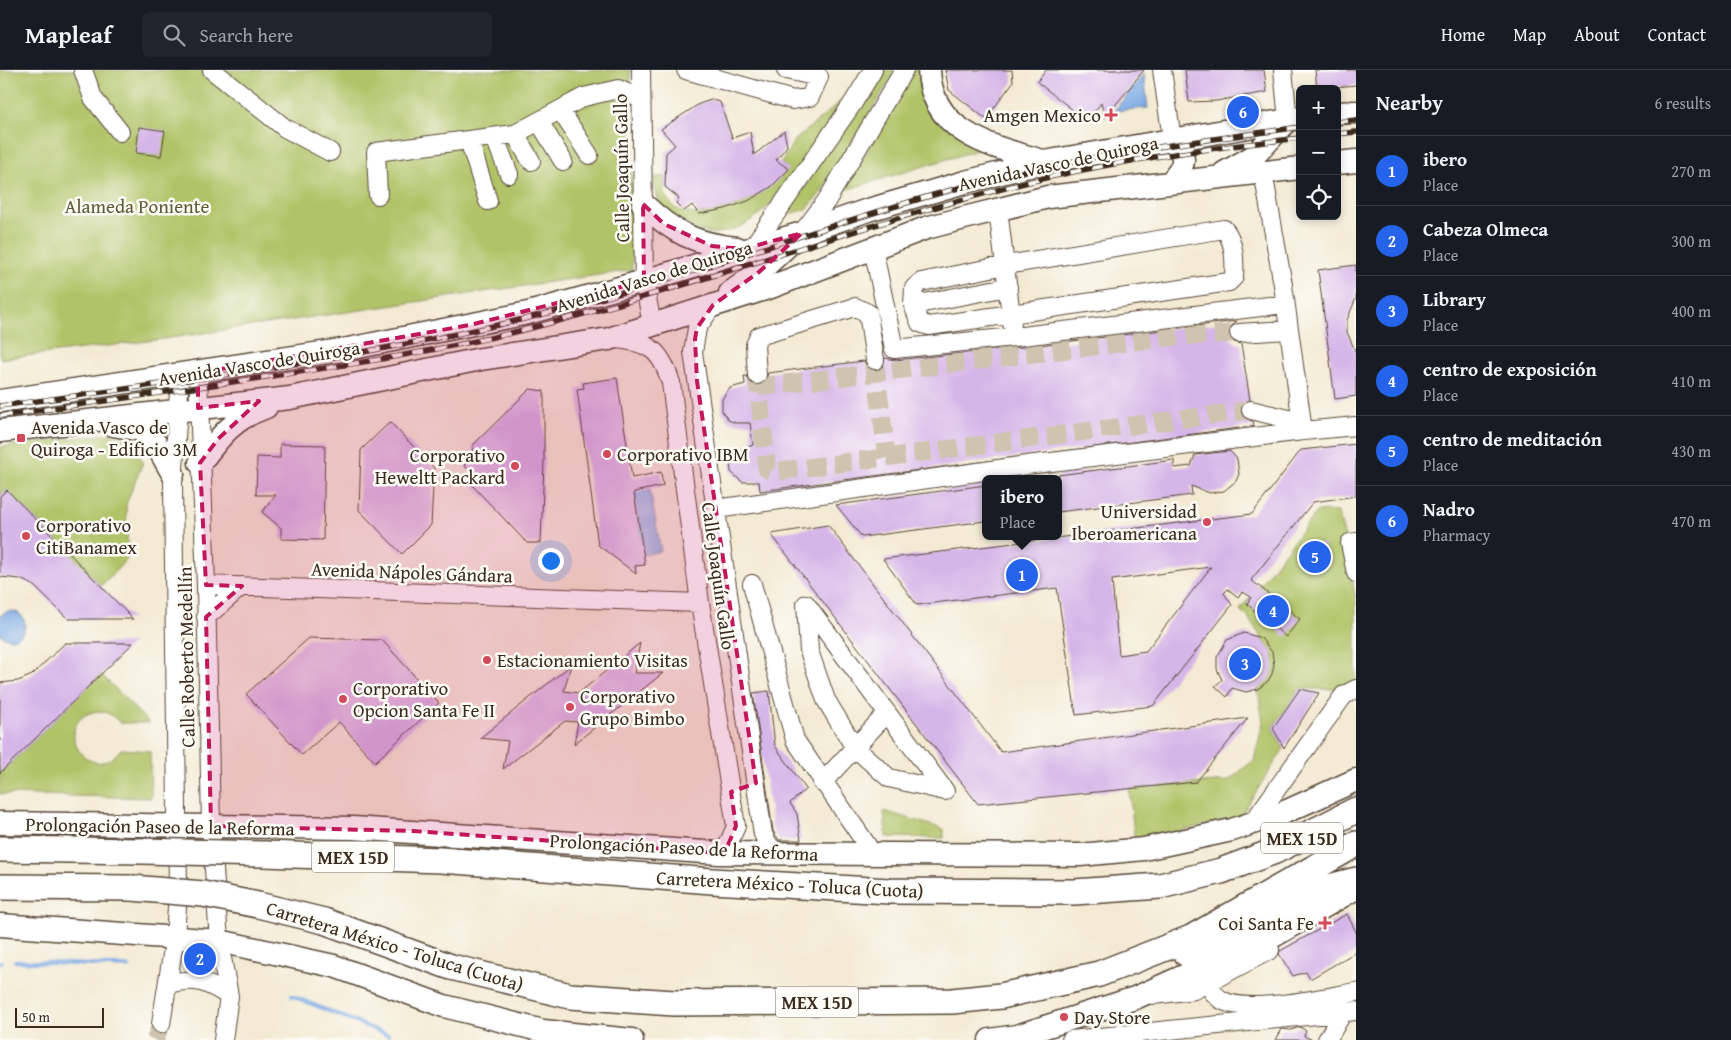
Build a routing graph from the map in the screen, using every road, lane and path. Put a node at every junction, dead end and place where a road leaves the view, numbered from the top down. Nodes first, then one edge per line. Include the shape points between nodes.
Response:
1 (83, 70) edge
2 (212, 70) edge
3 (640, 70) edge
4 (686, 70) edge
5 (786, 70) edge
6 (873, 70) edge
7 (904, 70) edge
8 (929, 70) edge
9 (1162, 70) edge
10 (1283, 70) edge
11 (641, 99) junction
12 (560, 111) junction
13 (1356, 112) edge
14 (1341, 113) edge
15 (1294, 119) edge
16 (540, 122) junction
17 (120, 132) dead end
18 (515, 134) junction
19 (495, 138) junction
20 (1172, 139) junction
21 (468, 140) junction
22 (330, 152) dead end
23 (589, 155) dead end
24 (531, 161) dead end
25 (563, 161) dead end
26 (1356, 161) edge
27 (1044, 162) junction
28 (1341, 163) edge
29 (1296, 168) edge
30 (1264, 172) junction
31 (509, 174) dead end
32 (1217, 178) junction
33 (965, 182) junction
34 (1170, 183) junction
35 (378, 194) dead end
36 (488, 201) dead end
37 (643, 204) junction
38 (998, 210) junction
39 (972, 216) junction
40 (802, 233) junction
41 (749, 247) junction
42 (873, 248) junction
43 (1006, 264) junction
44 (644, 281) junction
45 (1008, 287) junction
46 (1285, 304) junction
47 (713, 305) junction
48 (913, 305) junction
49 (1011, 313) junction
50 (652, 325) junction
51 (1288, 330) junction
52 (1239, 333) tunnel mouth
53 (1014, 337) junction
54 (609, 339) junction
55 (875, 360) tunnel mouth
56 (189, 374) junction
57 (757, 375) tunnel mouth
58 (697, 381) junction
59 (671, 383) junction
60 (290, 398) junction
61 (0, 401) edge
62 (188, 409) junction
63 (1251, 410) tunnel mouth
64 (88, 420) junction
65 (1302, 426) junction
66 (1356, 426) edge
67 (0, 431) edge
68 (200, 463) junction
69 (173, 474) junction
70 (202, 503) junction
71 (173, 506) junction
72 (716, 509) junction
73 (1353, 542) edge
74 (1356, 573) edge
75 (752, 584) dead end
76 (206, 585) junction
77 (242, 586) junction
78 (700, 603) junction
79 (206, 618) junction
80 (1356, 689) edge
81 (888, 713) junction
82 (855, 748) junction
83 (1356, 780) edge
84 (730, 781) junction
85 (822, 782) junction
86 (756, 783) junction
87 (1356, 810) edge
88 (0, 824) edge
89 (1251, 825) junction
90 (178, 826) junction
91 (211, 826) junction
92 (1356, 844) edge
93 (0, 849) edge
94 (719, 853) junction
95 (778, 854) junction
96 (867, 855) junction
97 (1356, 872) edge
98 (1356, 880) edge
99 (0, 888) edge
100 (1356, 888) edge
101 (1344, 903) edge
102 (0, 926) edge
103 (175, 936) junction
104 (219, 941) junction
105 (1204, 967) junction
106 (1099, 974) junction
107 (168, 984) junction
108 (1356, 992) edge
109 (229, 996) junction
110 (1349, 1012) edge
111 (161, 1024) tunnel mouth
112 (1200, 1033) edge
113 (1068, 1034) edge
114 (223, 1040) edge
115 (632, 1040) edge
116 (990, 1040) edge
117 (1327, 1040) edge

1 - 17 street via 93,98
2 - 22 street via 285,128
3 - 11 street, Calle Joaquín Gallo
4 - 5 street via 793,100 810,97 819,77
6 - 41 street via 853,103
7 - 40 street via 827,200
8 - 27 main road via 929,82 937,104 967,135
9 - 20 street
10 - 15 street
11 - 12 street via 618,90 584,97
11 - 37 street, Calle Joaquín Gallo
12 - 16 street
12 - 23 street
13 - 14 main road
15 - 20 main road, Avenida Vasco de Quiroga
15 - 32 main road via 1254,156
16 - 18 street
16 - 25 street
18 - 19 street
18 - 24 street
19 - 21 street
19 - 31 street
20 - 27 main road, Avenida Vasco de Quiroga
20 - 34 main road via 1179,146 1184,163
21 - 35 street via 376,152
21 - 36 street
26 - 28 main road
27 - 33 main road, Avenida Vasco de Quiroga
29 - 30 main road, Avenida Vasco de Quiroga
30 - 32 main road, Avenida Vasco de Quiroga
30 - 46 street
32 - 34 main road, Avenida Vasco de Quiroga
33 - 39 main road via 962,207
33 - 40 main road, Avenida Vasco de Quiroga
34 - 38 main road, Avenida Vasco de Quiroga via 1048,198
37 - 41 main road via 664,224 698,242
37 - 44 street, Calle Joaquín Gallo
38 - 39 main road, Avenida Vasco de Quiroga
38 - 43 street
39 - 42 main road, Avenida Vasco de Quiroga via 926,228
40 - 41 main road, Avenida Vasco de Quiroga
40 - 47 main road via 759,272
41 - 44 main road, Avenida Vasco de Quiroga
42 - 47 main road, Avenida Vasco de Quiroga via 771,287
42 - 53 street via 894,349
43 - 45 street
43 - 48 street via 921,282 914,288
43 - 49 street via 1224,229 1229,234 1235,260 1234,277 1229,282
44 - 50 street, Calle Joaquín Gallo
44 - 56 main road, Avenida Vasco de Quiroga via 528,313 470,325 348,349
45 - 48 street
45 - 49 street
46 - 51 street
46 - 53 street
47 - 50 main road, Avenida Vasco de Quiroga
47 - 58 street, Calle Joaquín Gallo via 697,328 693,352
48 - 49 street via 920,323 929,326
49 - 53 street
50 - 54 main road, Avenida Vasco de Quiroga
51 - 52 street
51 - 65 street
54 - 59 street, Calle Joaquín Gallo via 637,341 646,345 665,362
54 - 60 main road, Avenida Vasco de Quiroga via 481,359
55 - 57 street via 868,313 855,307 759,336 754,345
56 - 61 main road, Avenida Vasco de Quiroga
56 - 62 street, Calle Roberto Medellín
58 - 59 street
58 - 72 street, Calle Joaquín Gallo
59 - 78 street, Calle Joaquín Gallo
60 - 62 main road, Avenida Vasco de Quiroga
60 - 68 main road via 245,414 218,439
62 - 64 main road, Avenida Vasco de Quiroga
62 - 68 street, Calle Roberto Medellín
62 - 69 street, Calle Roberto Medellín
63 - 65 street
64 - 67 main road, Avenida Vasco de Quiroga
64 - 69 main road via 141,430 156,444
65 - 66 street
65 - 72 street
68 - 70 street, Calle Roberto Medellín
69 - 71 street, Calle Roberto Medellín
70 - 71 street via 187,494
70 - 76 street, Calle Roberto Medellín
71 - 90 street, Calle Roberto Medellín
72 - 86 street, Calle Joaquín Gallo
73 - 74 street
75 - 85 street via 795,740
76 - 77 street, Avenida Nápoles Gándara
76 - 79 street, Calle Roberto Medellín
77 - 78 street, Avenida Nápoles Gándara
77 - 79 street
78 - 84 street, Calle Joaquín Gallo
79 - 91 street, Calle Roberto Medellín
80 - 89 street via 1344,695
81 - 82 street
81 - 82 street via 945,791 889,778
81 - 82 street via 806,604 809,651 826,700
82 - 85 street
83 - 89 main road, Prolongación Paseo de la Reforma
84 - 86 street via 742,788
84 - 94 street, Calle Joaquín Gallo via 736,826 728,845
85 - 96 street via 867,845
86 - 95 street, Calle Joaquín Gallo via 762,834
87 - 93 highway, Carretera México - Toluca (Cuota) / MEX 15D, bridge via 1276,851 1221,871 1160,886 1074,892 890,890 712,881 441,860
88 - 90 main road, Prolongación Paseo de la Reforma
89 - 96 main road, Prolongación Paseo de la Reforma via 1169,845 1107,854 1035,857
90 - 91 main road, Prolongación Paseo de la Reforma
90 - 103 street, Calle Roberto Medellín
91 - 94 main road, Prolongación Paseo de la Reforma via 405,831
91 - 104 street, Calle Roberto Medellín
92 - 106 highway, Carretera México - Toluca (Cuota) / MEX 15D via 1191,938
94 - 95 main road, Prolongación Paseo de la Reforma
95 - 96 main road, Prolongación Paseo de la Reforma
97 - 105 highway via 1324,878 1219,936
98 - 105 highway via 1321,889 1223,941
99 - 106 highway, Carretera México - Toluca (Cuota) / MEX 15D, bridge via 132,888 203,894 324,920 451,967 570,996 674,1003 952,1001 1001,996
100 - 101 main road
101 - 105 main road via 1251,949
102 - 103 main road
103 - 104 main road
103 - 107 street, Calle Roberto Medellín
104 - 109 street, Calle Roberto Medellín
104 - 115 main road via 334,966 444,1006 543,1031
105 - 106 highway via 1130,977
105 - 108 street via 1218,998 1240,1006 1276,1005
105 - 113 main road
107 - 109 street via 200,980
107 - 111 street, Calle Roberto Medellín
109 - 114 street, Calle Roberto Medellín
110 - 112 street via 1234,1025
110 - 117 street
112 - 113 street
113 - 116 main road

